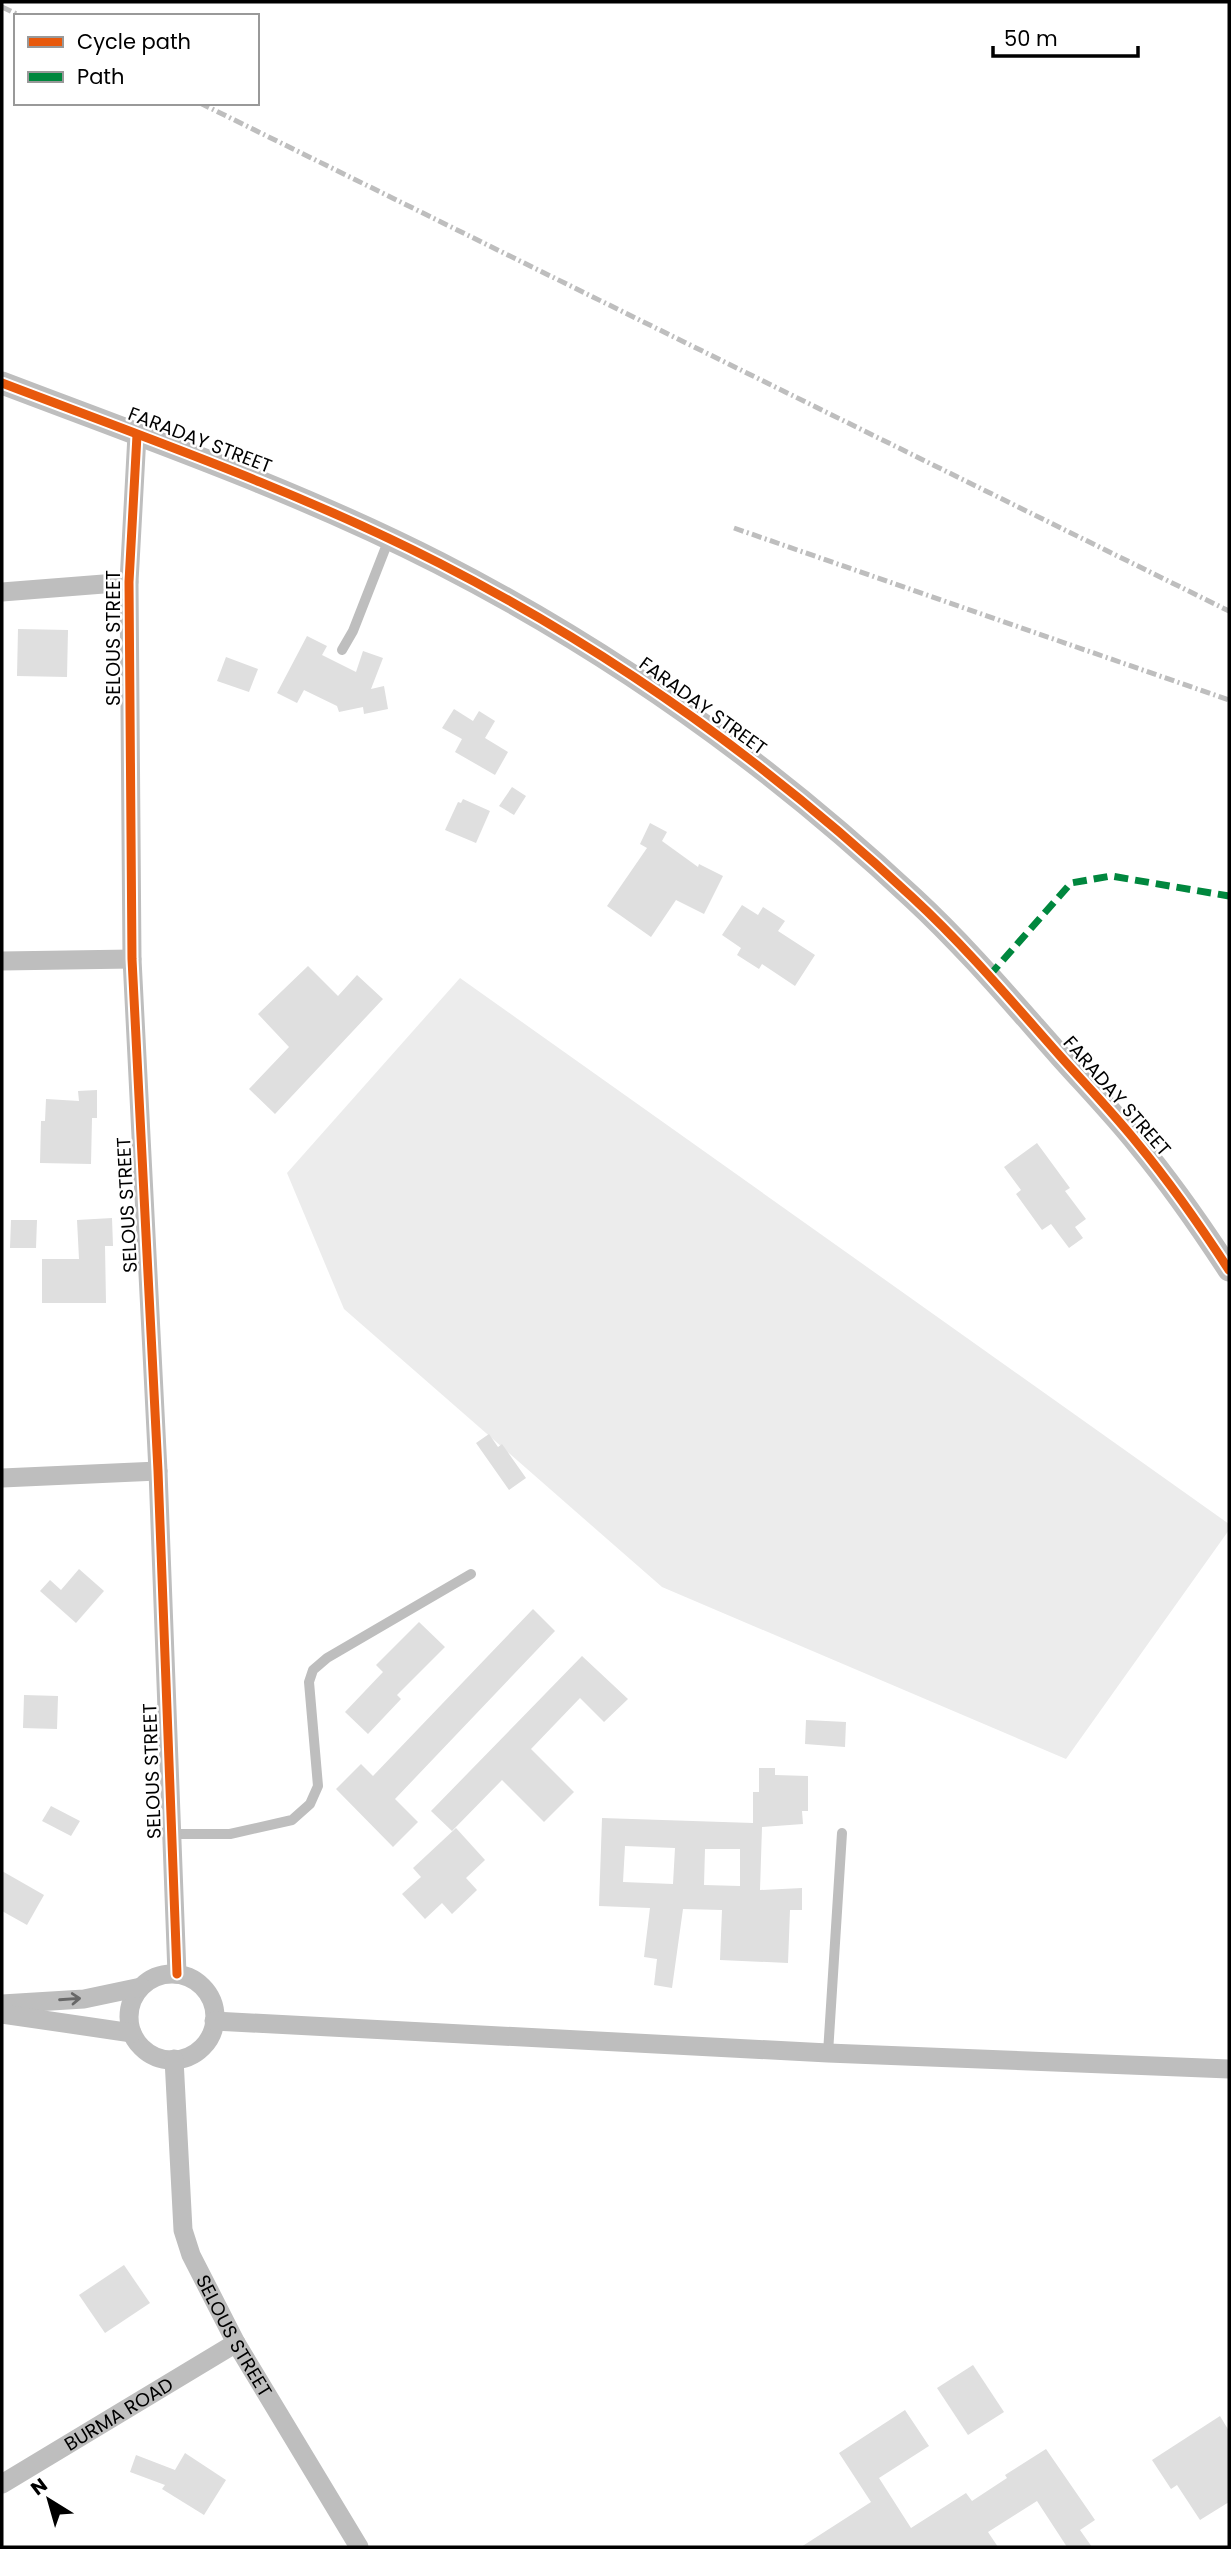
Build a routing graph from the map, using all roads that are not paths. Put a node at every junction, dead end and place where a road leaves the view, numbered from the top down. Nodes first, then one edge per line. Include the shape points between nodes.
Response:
1 (2, 383) edge
2 (137, 435) junction
3 (389, 539) junction
4 (129, 582) junction
5 (2, 592) edge
6 (342, 650) dead end
7 (132, 959) junction
8 (2, 961) edge
9 (1229, 1270) edge
10 (158, 1471) junction
11 (2, 1478) edge
12 (471, 1574) dead end
13 (842, 1833) dead end
14 (172, 1834) junction
15 (177, 1974) junction
16 (141, 1987) junction
17 (2, 2004) edge
18 (2, 2014) edge
19 (214, 2021) junction
20 (132, 2033) junction
21 (828, 2053) junction
22 (174, 2059) junction
23 (1229, 2069) edge
24 (236, 2343) junction
25 (2, 2484) edge
26 (359, 2547) edge

1 - 2 street, FARADAY STREET
2 - 3 street, FARADAY STREET via 213,462
2 - 4 street, SELOUS STREET
3 - 6 lane
3 - 9 street, FARADAY STREET via 519,606 606,659 711,730 845,837 915,899 989,976 1138,1143
4 - 5 street
4 - 7 street, SELOUS STREET
7 - 8 street
7 - 10 street, SELOUS STREET
10 - 11 street
10 - 14 street, SELOUS STREET
12 - 14 lane via 313,1670 309,1682 318,1786 310,1804 292,1820 230,1834
13 - 21 lane
14 - 15 street, SELOUS STREET
15 - 16 street via 162,1975
15 - 19 street via 190,1977 209,1995
17 -> 16 street via 84,1998
16 - 20 street via 130,2004
18 - 20 street
19 - 21 street
19 - 22 street via 204,2045 193,2054
20 - 22 street via 151,2055
21 - 23 street
22 - 24 street, SELOUS STREET via 183,2230
24 - 25 street, BURMA ROAD
24 - 26 street, SELOUS STREET

